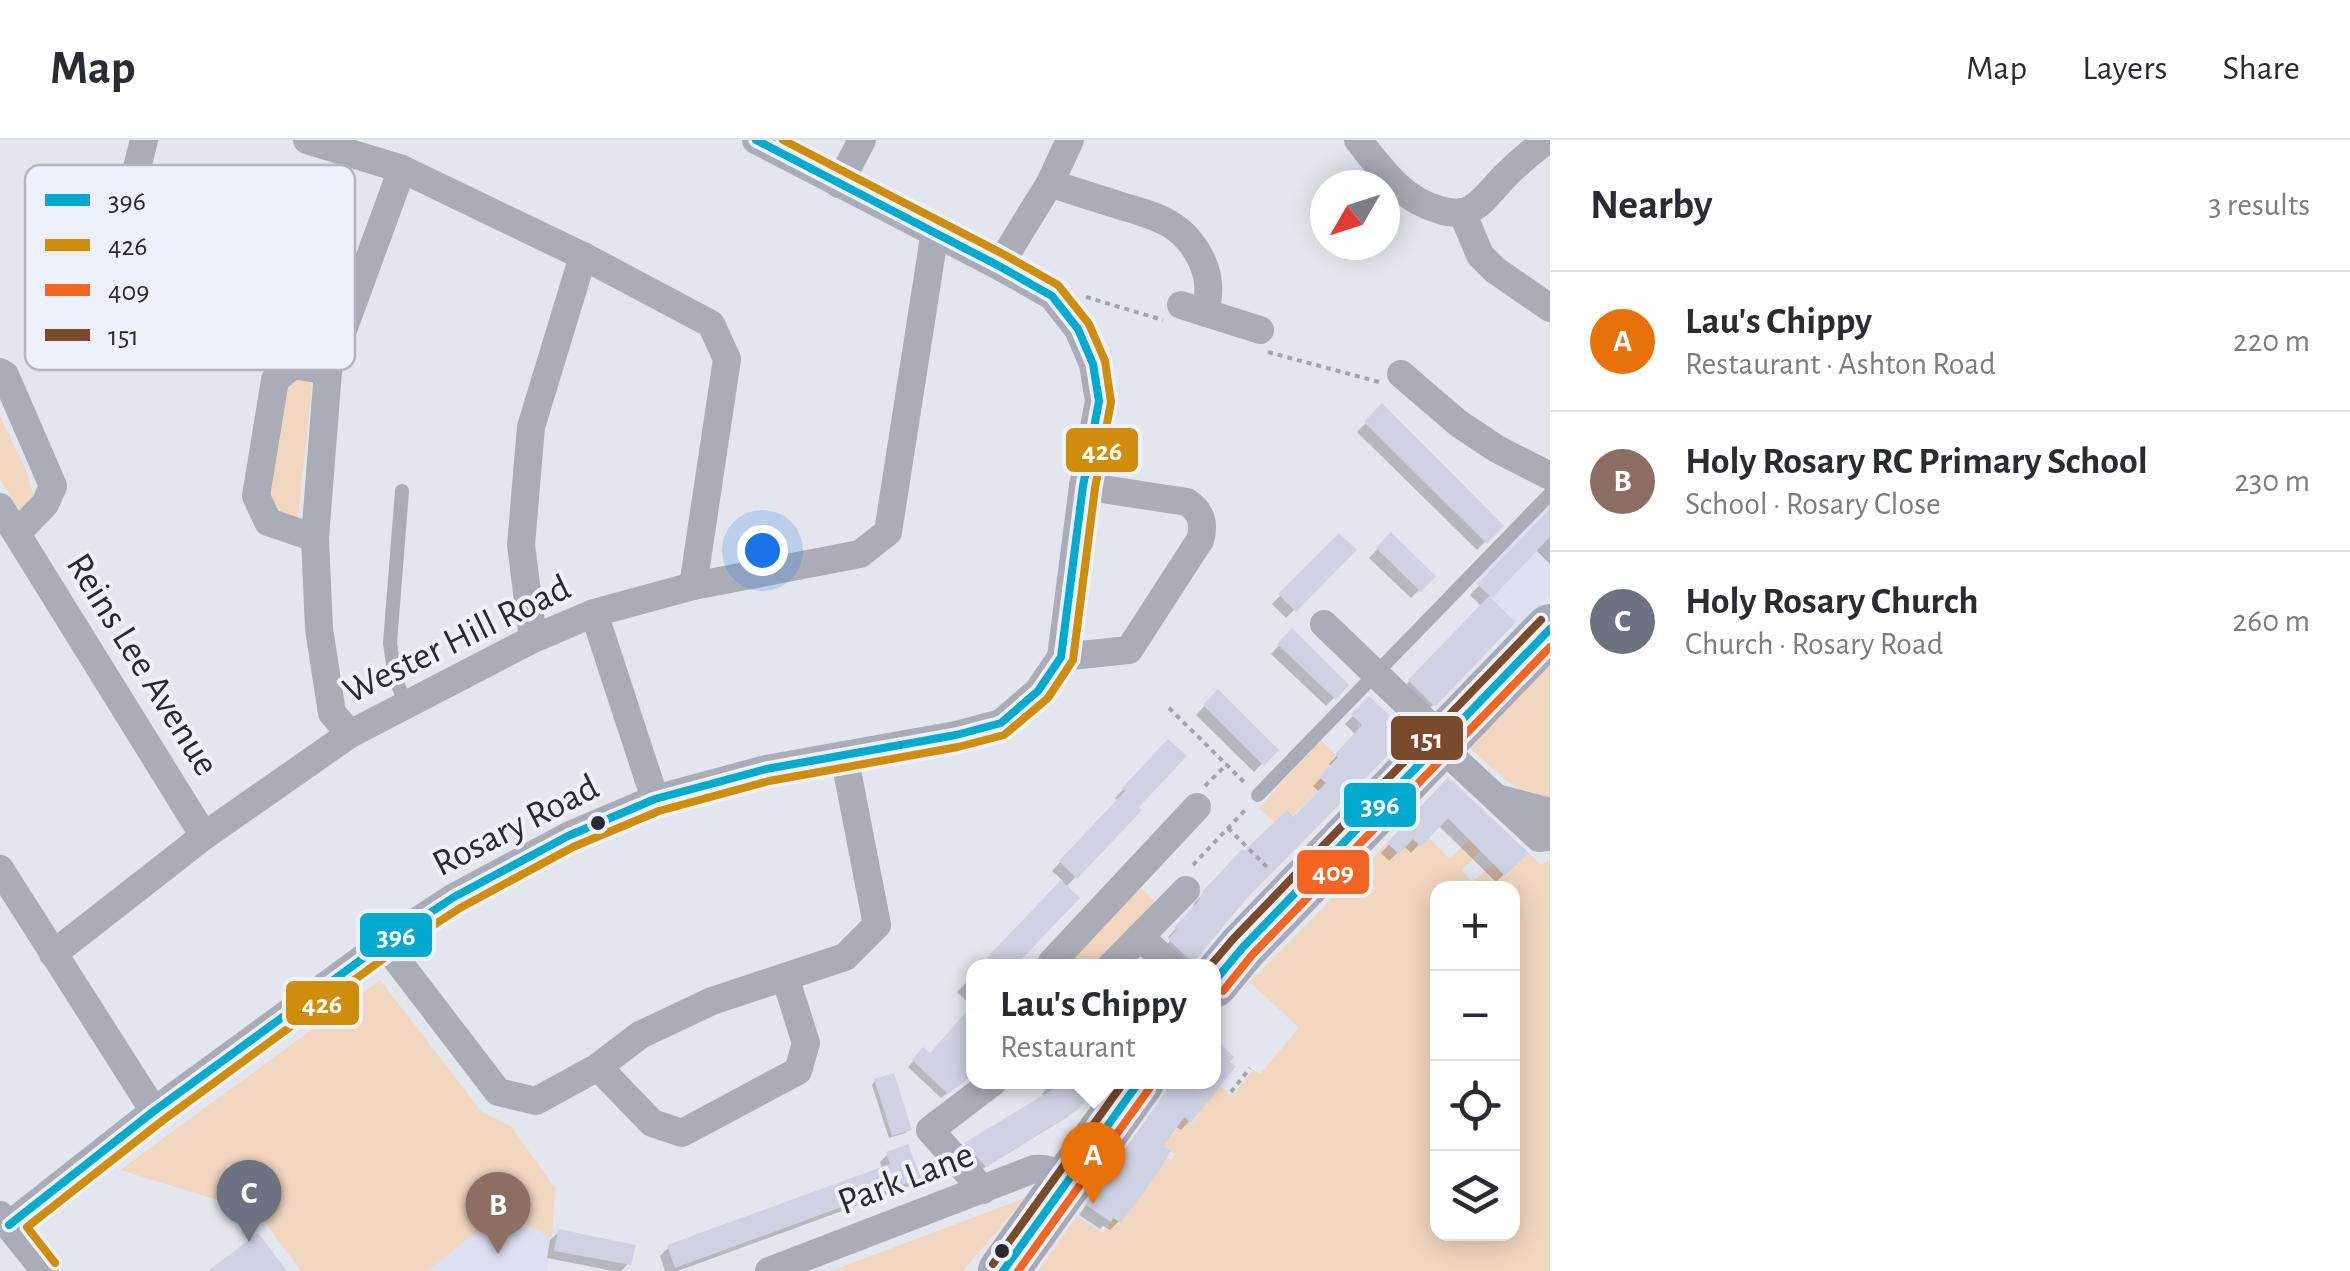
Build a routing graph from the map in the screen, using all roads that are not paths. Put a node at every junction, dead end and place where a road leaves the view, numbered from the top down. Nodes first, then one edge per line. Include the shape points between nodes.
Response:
1 (144, 140) edge
2 (308, 140) edge
3 (756, 140) edge
4 (862, 140) edge
5 (1070, 140) edge
6 (1358, 140) edge
7 (1547, 140) edge
8 (138, 165) edge
9 (402, 169) junction
10 (1050, 183) junction
11 (840, 184) junction
12 (1462, 212) junction
13 (935, 231) junction
14 (583, 256) junction
15 (999, 266) junction
16 (355, 297) edge
17 (1534, 304) edge
18 (1260, 330) dead end
19 (280, 370) edge
20 (287, 370) edge
21 (328, 370) edge
22 (0, 372) edge
23 (284, 373) junction
24 (1401, 374) dead end
25 (1550, 476) edge
26 (1083, 486) junction
27 (402, 491) dead end
28 (1550, 494) edge
29 (0, 507) edge
30 (17, 533) junction
31 (315, 538) junction
32 (693, 586) junction
33 (594, 614) junction
34 (1324, 624) dead end
35 (1550, 629) edge
36 (533, 639) junction
37 (1061, 658) junction
38 (1375, 673) junction
39 (406, 704) junction
40 (350, 734) junction
41 (1442, 739) junction
42 (844, 755) junction
43 (1258, 796) road end
44 (1495, 797) junction
45 (655, 798) junction
46 (1198, 807) dead end
47 (1550, 812) edge
48 (204, 836) junction
49 (1550, 837) edge
50 (0, 868) edge
51 (1139, 870) junction
52 (1140, 937) junction
53 (384, 943) junction
54 (52, 954) junction
55 (1055, 959) edge
56 (1118, 959) edge
57 (1164, 959) edge
58 (1221, 973) edge
59 (785, 977) junction
60 (598, 1067) junction
61 (984, 1089) edge
62 (1134, 1089) edge
63 (154, 1110) junction
64 (1067, 1180) junction
65 (983, 1190) junction
66 (4, 1220) edge
67 (45, 1271) edge
68 (769, 1271) edge
69 (1003, 1271) edge

1 - 8 street
2 - 9 street
3 - 11 street
4 - 11 street
5 - 10 street
6 - 12 street via 1404,194 1445,212
7 - 12 street
9 - 14 street
9 - 16 street
10 - 15 street
10 - 18 street via 1176,227 1206,270 1210,292 1193,309
11 - 13 street
12 - 17 street via 1480,255
13 - 15 street
13 - 32 street, Wester Hill Road via 888,532 860,554
14 - 32 street via 710,324 727,359
14 - 36 street via 531,427 521,544
15 - 26 street via 1052,296 1078,329 1093,364 1099,401
19 - 23 lane
20 - 23 street
21 - 31 street
22 - 30 street, Reins Lee Avenue via 53,486
23 - 31 street via 275,380 256,496 268,522
24 - 25 street via 1497,450
26 - 37 street
26 - 37 street via 1187,502 1204,529 1129,650
27 - 39 lane via 390,643
28 - 38 lane
29 - 30 street, Reins Lee Avenue
30 - 48 street, Reins Lee Avenue
31 - 40 street via 332,714
32 - 33 street, Wester Hill Road
33 - 36 street, Wester Hill Road
33 - 45 street
34 - 38 street
35 - 41 highway
36 - 39 street, Wester Hill Road
37 - 42 street, Rosary Road via 1038,691 1000,723
38 - 41 street
38 - 43 lane
39 - 40 street, Wester Hill Road
40 - 48 street, Wester Hill Road
41 - 44 street
41 - 58 highway
42 - 45 street, Rosary Road
42 - 59 street via 877,925 845,957
44 - 47 street
44 - 49 street via 1540,838
45 - 53 street, Rosary Road via 470,888
46 - 51 street
48 - 54 street, Wester Hill Road
50 - 54 street
51 - 52 street via 1174,896
51 - 55 street
52 - 56 street
52 - 57 street
53 - 60 street via 498,1092 536,1101
53 - 63 street, Rosary Road
54 - 63 street
59 - 60 street via 640,1035
59 - 60 street via 806,1043 798,1071 682,1133 652,1124
61 - 65 street via 930,1130
62 - 64 highway
63 - 66 street, Rosary Road
64 - 65 street, Park Lane via 1034,1169
64 - 69 highway
65 - 68 street, Park Lane
66 - 67 street

